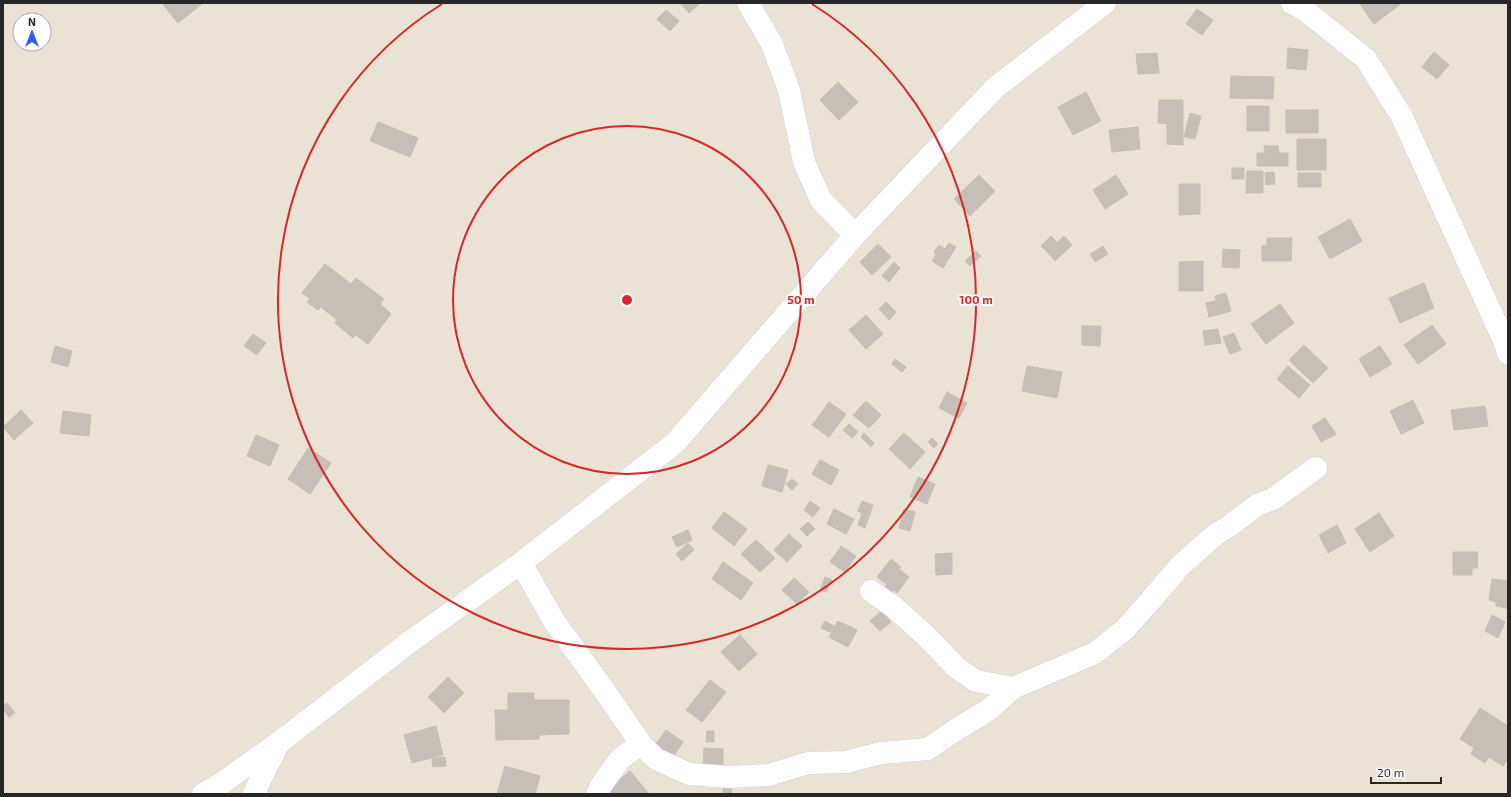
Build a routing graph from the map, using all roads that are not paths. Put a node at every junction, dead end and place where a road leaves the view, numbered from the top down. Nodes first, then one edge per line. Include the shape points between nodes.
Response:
1 (748, 3) edge
2 (1105, 3) edge
3 (1292, 3) edge
4 (855, 235) junction
5 (1508, 353) edge
6 (1316, 468) dead end
7 (521, 563) junction
8 (871, 591) dead end
9 (1013, 688) junction
10 (281, 740) junction
11 (641, 744) junction
12 (203, 794) edge
13 (254, 794) edge
14 (597, 794) edge

1 - 4 street via 772,44 789,90 804,162 821,200
2 - 4 street via 996,87
3 - 5 street via 1306,11 1366,59 1402,118
4 - 7 street via 675,444
6 - 9 street via 1273,499 1257,505 1228,527 1214,534 1180,566 1125,629 1095,653
7 - 10 street via 411,641
7 - 11 street via 554,620
8 - 9 street via 895,608 957,668 976,681
9 - 11 street via 990,709 928,749 881,753 846,762 808,763 769,775 729,777 689,774 656,759
10 - 12 street
10 - 13 street
11 - 14 street via 620,759

